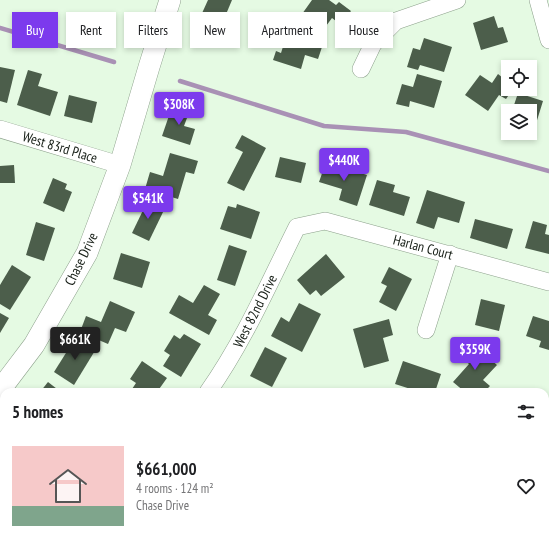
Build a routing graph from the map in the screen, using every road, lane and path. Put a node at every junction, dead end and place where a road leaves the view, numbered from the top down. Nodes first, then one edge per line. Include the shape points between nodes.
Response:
1 (170, 0) edge
2 (457, 0) edge
3 (538, 0) edge
4 (549, 40) edge
5 (361, 69) dead end
6 (0, 129) edge
7 (120, 165) junction
8 (297, 227) joint
9 (450, 254) junction
10 (549, 282) edge
11 (426, 330) dead end
12 (2, 388) edge
13 (211, 388) edge

1 - 7 street, Chase Drive
2 - 5 street via 396,20 372,44
3 - 4 street
6 - 7 street, West 83rd Place
7 - 12 street, Chase Drive via 87,253 34,345
8 - 9 street, Harlan Court via 325,221
8 - 13 street, West 82nd Drive via 249,324
9 - 10 street, Harlan Court
9 - 11 street

